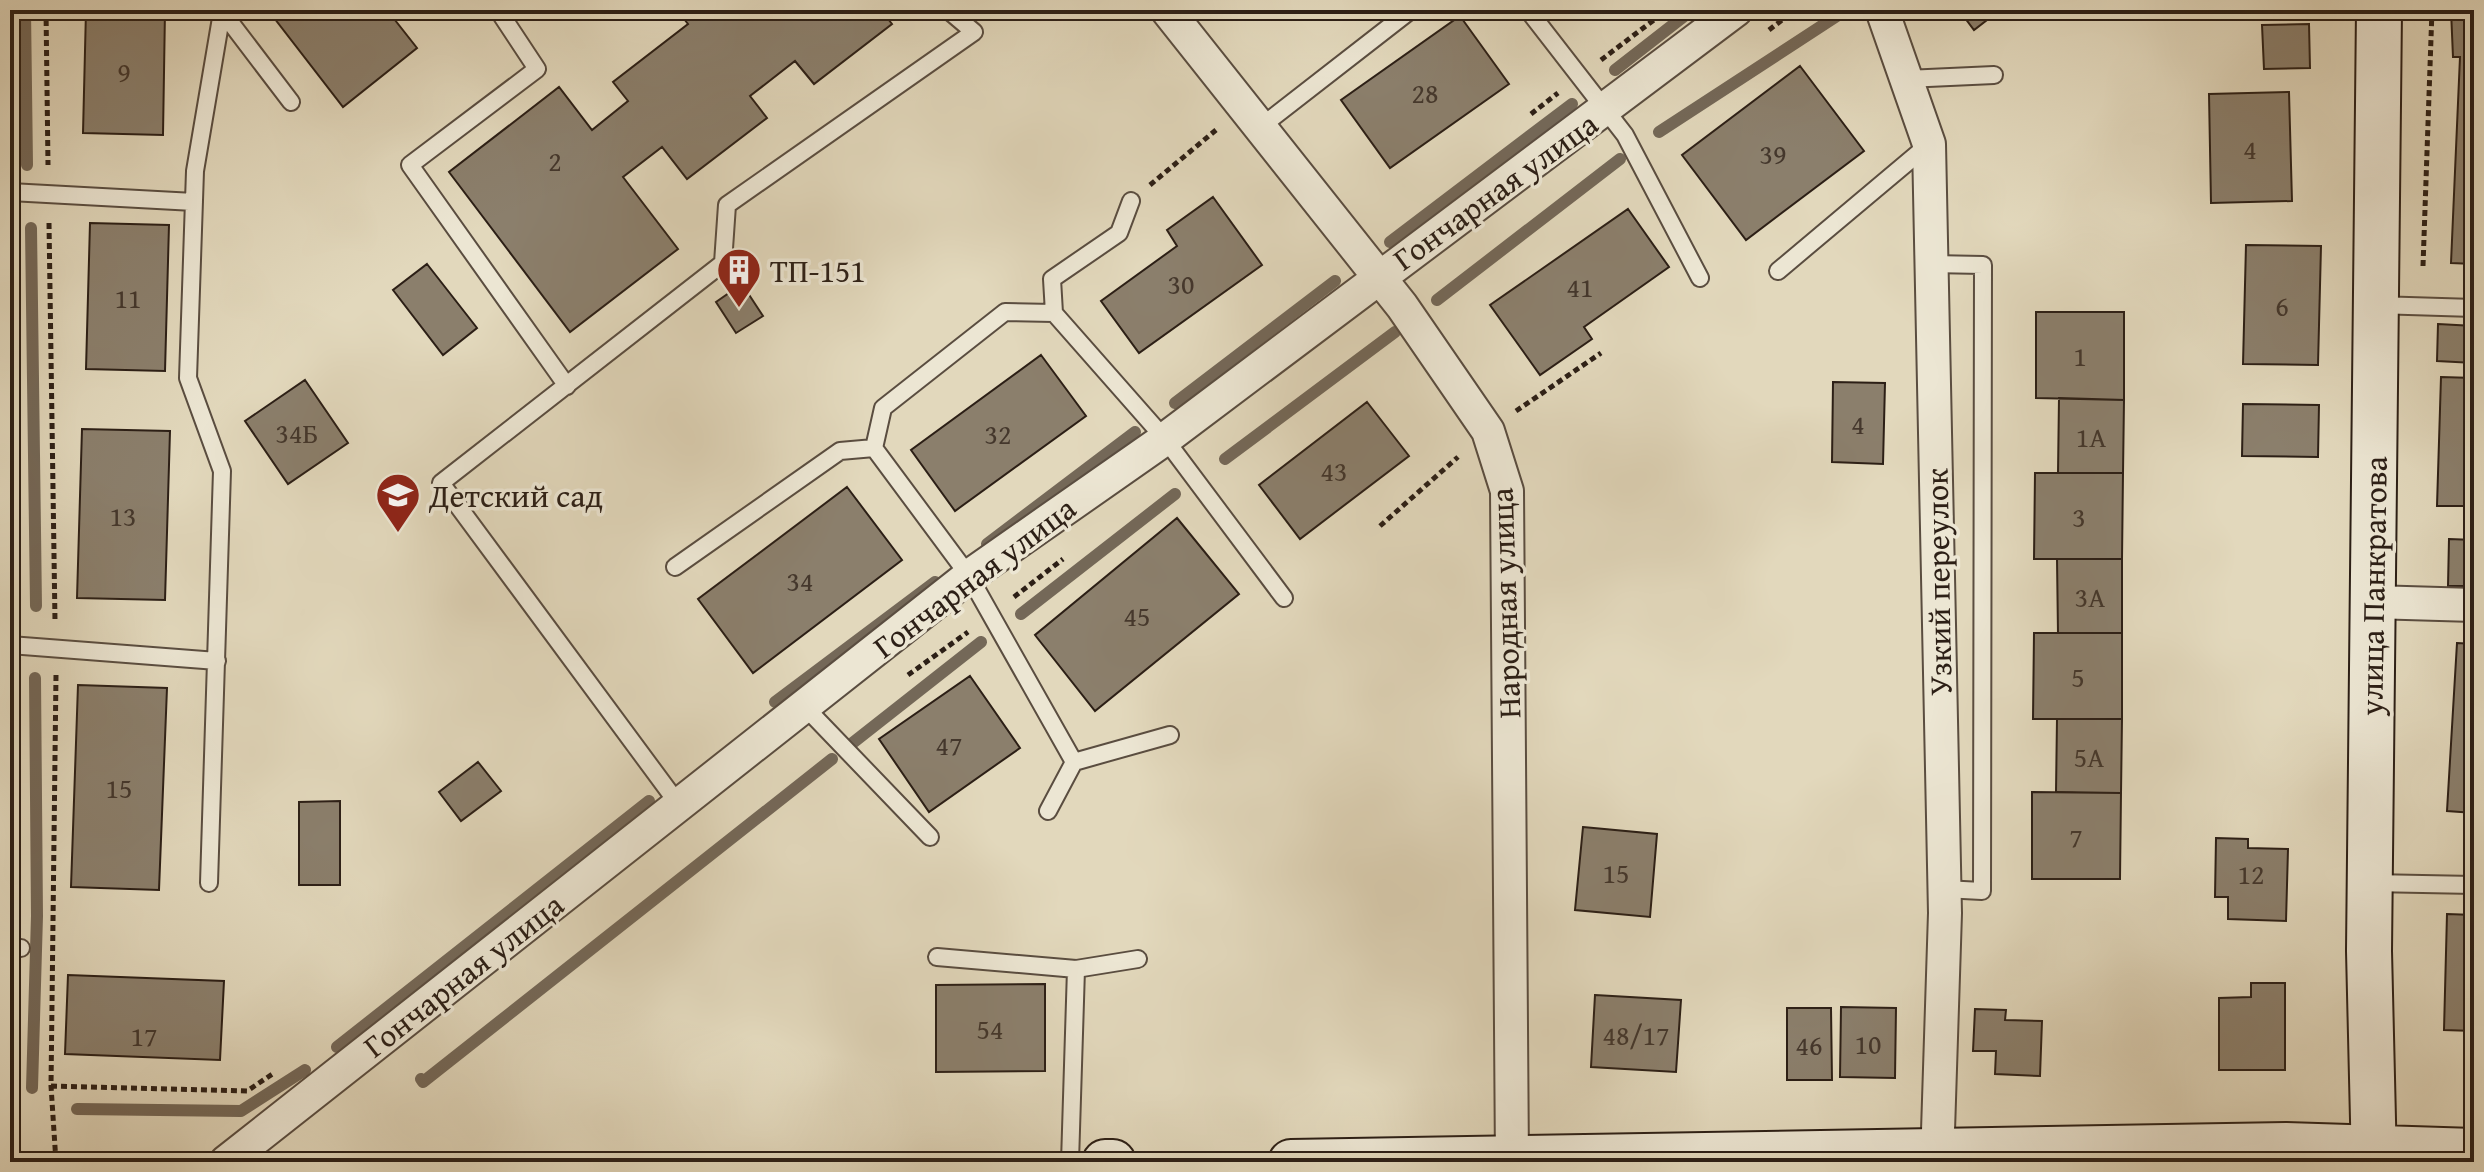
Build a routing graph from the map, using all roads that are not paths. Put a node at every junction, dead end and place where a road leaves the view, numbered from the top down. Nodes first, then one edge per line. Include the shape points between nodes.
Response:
1 (498, 10) edge
2 (948, 10) edge
3 (1167, 10) edge
4 (1411, 10) edge
5 (1528, 10) edge
6 (1736, 10) edge
7 (1882, 10) edge
8 (2379, 10) edge
9 (221, 11) edge
10 (1994, 75) dead end
11 (1906, 79) junction
12 (291, 102) dead end
13 (1605, 110) junction
14 (1250, 119) junction
15 (1929, 144) junction
16 (10, 192) edge
17 (1131, 201) road end
18 (194, 202) junction
19 (1931, 264) junction
20 (1778, 271) dead end
21 (1376, 278) junction
22 (1700, 278) dead end
23 (2376, 305) junction
24 (2474, 308) edge
25 (1054, 313) junction
26 (567, 386) junction
27 (1165, 439) junction
28 (874, 448) junction
29 (675, 567) dead end
30 (969, 576) junction
31 (1284, 598) dead end
32 (2372, 602) junction
33 (2474, 605) edge
34 (10, 645) edge
35 (217, 661) junction
36 (804, 706) junction
37 (1170, 735) dead end
38 (1074, 762) junction
39 (679, 805) junction
40 (1048, 811) dead end
41 (930, 837) dead end
42 (209, 883) dead end
43 (2370, 883) junction
44 (2474, 885) edge
45 (1944, 889) junction
46 (937, 957) dead end
47 (1138, 959) dead end
48 (1076, 969) junction
49 (2474, 1151) edge
50 (2374, 1154) edge
51 (1937, 1158) edge
52 (1512, 1160) edge
53 (226, 1162) edge
54 (1070, 1162) edge
55 (1105, 1162) edge
56 (1113, 1162) edge
57 (1291, 1162) edge

1 - 26 lane via 537,69 410,165
2 - 26 lane via 974,32 727,205 723,263
3 - 14 street, Народная улица
4 - 14 lane
5 - 13 lane
6 - 13 street, Гончарная улица
7 - 11 street, Узкий переулок
8 - 23 street, улица Панкратова
9 - 12 lane
9 - 18 lane
10 - 11 lane
11 - 15 street, Узкий переулок
13 - 21 street, Гончарная улица
13 - 22 lane via 1625,135
14 - 21 street, Народная улица
15 - 19 street, Узкий переулок
15 - 20 lane
16 - 18 lane
17 - 25 lane via 1119,233 1052,279
18 - 35 lane via 188,378 222,471
19 - 45 street, Узкий переулок
19 - 45 lane via 1983,265 1982,891
21 - 27 street, Гончарная улица
21 - 52 street, Народная улица via 1402,306 1488,431 1507,491
23 - 24 lane
23 - 32 street, улица Панкратова
25 - 27 lane
25 - 28 lane via 1005,312 883,408
26 - 39 lane via 441,483
27 - 30 street, Гончарная улица
27 - 31 lane
28 - 29 lane via 840,451
28 - 30 lane
30 - 36 street, Гончарная улица
30 - 38 lane
32 - 33 street
32 - 43 street, улица Панкратова
34 - 35 lane
35 - 42 lane
36 - 39 street, Гончарная улица
36 - 41 lane
37 - 38 lane
38 - 40 lane
39 - 53 street, Гончарная улица
43 - 44 lane
43 - 50 street, улица Панкратова
45 - 51 street, Узкий переулок
46 - 48 lane
47 - 48 lane
48 - 54 lane
49 - 50 street
50 - 51 street
51 - 52 street
52 - 57 street
55 - 56 street

